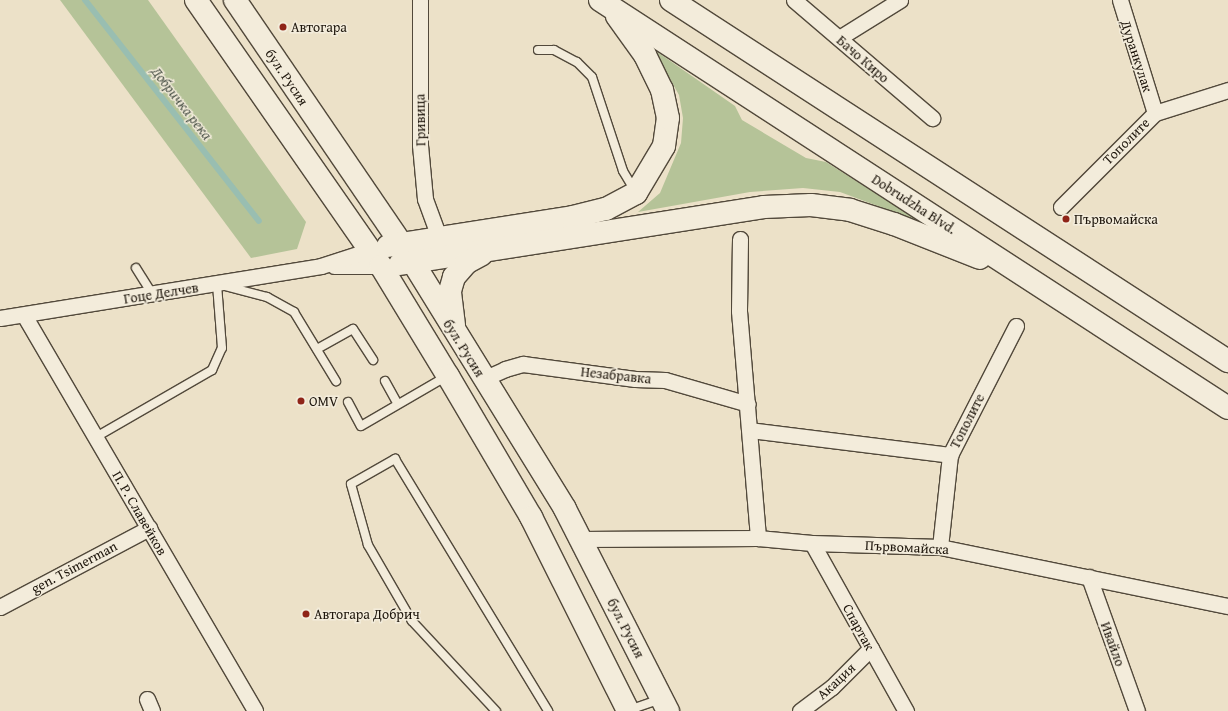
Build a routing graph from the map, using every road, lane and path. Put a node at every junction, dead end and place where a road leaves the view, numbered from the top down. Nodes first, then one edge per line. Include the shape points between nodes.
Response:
1 (196, 0) edge
2 (235, 0) edge
3 (420, 0) edge
4 (671, 0) edge
5 (794, 0) edge
6 (900, 0) edge
7 (1120, 0) edge
8 (604, 3) edge
9 (839, 38) junction
10 (538, 50) dead end
11 (1228, 90) edge
12 (1155, 113) junction
13 (932, 118) dead end
14 (636, 193) junction
15 (1061, 207) dead end
16 (439, 237) junction
17 (740, 239) dead end
18 (401, 243) junction
19 (487, 251) junction
20 (376, 258) junction
21 (412, 263) junction
22 (136, 268) dead end
23 (1027, 277) junction
24 (217, 284) junction
25 (152, 294) junction
26 (24, 314) junction
27 (0, 318) edge
28 (1016, 326) dead end
29 (457, 338) junction
30 (317, 349) junction
31 (373, 360) dead end
32 (1228, 361) edge
33 (448, 376) junction
34 (483, 379) junction
35 (336, 381) dead end
36 (385, 381) dead end
37 (348, 402) dead end
38 (398, 404) junction
39 (748, 404) junction
40 (1228, 408) edge
41 (750, 430) junction
42 (96, 437) junction
43 (950, 455) junction
44 (148, 528) junction
45 (758, 538) junction
46 (580, 539) junction
47 (812, 543) junction
48 (940, 547) junction
49 (1089, 577) junction
50 (1228, 606) edge
51 (0, 607) edge
52 (871, 648) junction
53 (665, 705) edge
54 (255, 711) edge
55 (496, 711) edge
56 (548, 711) edge
57 (627, 711) edge
58 (800, 711) edge
59 (906, 711) edge
60 (1138, 711) edge

1 - 20 main road, бул. Русия
2 - 18 main road, бул. Русия
3 - 16 street, Гривица via 420,145 426,199
4 - 32 main road
5 - 9 street, Бачо Киро
6 - 9 street
7 - 12 street, Дуранкулак
8 - 14 main road via 645,55 662,90 668,118 664,146
8 - 23 main road, Dobrudzha Blvd.
9 - 13 street, Бачо Киро
10 - 14 lane via 554,50 577,62 592,77 623,171
11 - 12 street, Тополите
12 - 15 street, Тополите
14 - 16 main road via 606,209 573,217
16 - 18 main road
17 - 39 street via 740,311
18 - 20 main road
18 - 21 main road, бул. Русия
19 - 21 main road
19 - 23 main road via 764,207 811,205 850,210 894,224
19 - 29 main road via 466,263 454,277 451,305
20 - 21 main road
20 - 24 street, Гоце Делчев
20 - 33 main road, бул. Русия
21 - 29 main road, бул. Русия
22 - 25 lane
23 - 40 main road, Dobrudzha Blvd.
24 - 25 street, Гоце Делчев
24 - 30 lane via 267,297 294,312
24 - 42 lane via 222,348 212,370
25 - 26 street, Гоце Делчев
26 - 27 street, Гоце Делчев
26 - 42 street, П. Р. Славейков
28 - 43 street, Тополите
29 - 34 main road, бул. Русия
30 - 31 lane via 353,329
30 - 35 lane
33 - 38 lane
33 - 57 main road, бул. Русия via 531,517
34 - 39 street, Незабравка via 524,364 635,379 665,380
34 - 46 main road, бул. Русия via 565,509
36 - 38 lane
37 - 38 lane via 361,426
39 - 41 street
41 - 43 street
41 - 45 street
42 - 44 street, П. Р. Славейков
43 - 48 street, Тополите
44 - 51 street, gen. Tsimerman
44 - 54 street, П. Р. Славейков
45 - 46 street, Първомайска
45 - 47 street, Първомайска
46 - 53 main road, бул. Русия
47 - 48 street, Първомайска
47 - 52 street, Спартак
48 - 49 street, Първомайска
49 - 50 street, Първомайска
49 - 60 street, Ивайло
52 - 58 street, Акация via 832,687
52 - 59 street, Спартак
53 - 57 lane
55 - 56 lane via 412,621 368,545 351,484 395,459

